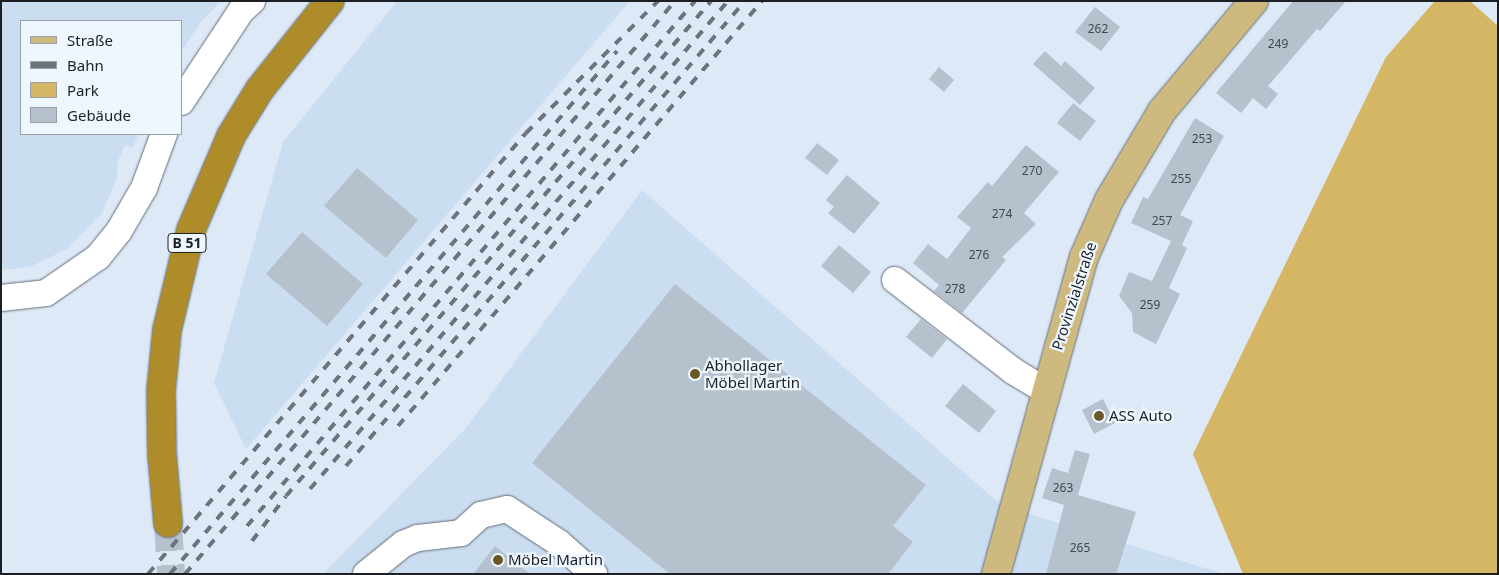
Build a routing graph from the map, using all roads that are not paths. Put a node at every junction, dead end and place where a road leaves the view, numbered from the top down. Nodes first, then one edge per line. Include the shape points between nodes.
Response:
1 (252, 1) edge
2 (330, 1) edge
3 (1254, 1) edge
4 (182, 100) edge
5 (164, 135) edge
6 (895, 280) dead end
7 (1, 298) edge
8 (1045, 390) junction
9 (168, 523) tunnel mouth
10 (366, 574) edge
11 (594, 574) edge
12 (996, 574) edge

1 - 4 lane via 241,11
2 - 9 highway, B 51 via 265,81 231,136 191,230 166,330 161,391
3 - 8 main road, Provinzialstraße via 1162,111 1109,200 1084,257
5 - 7 lane via 144,188 119,231 98,257 46,293
6 - 8 lane via 1013,372
8 - 12 main road, Provinzialstraße
10 - 11 lane via 403,544 418,538 462,533 481,515 507,509 543,531

